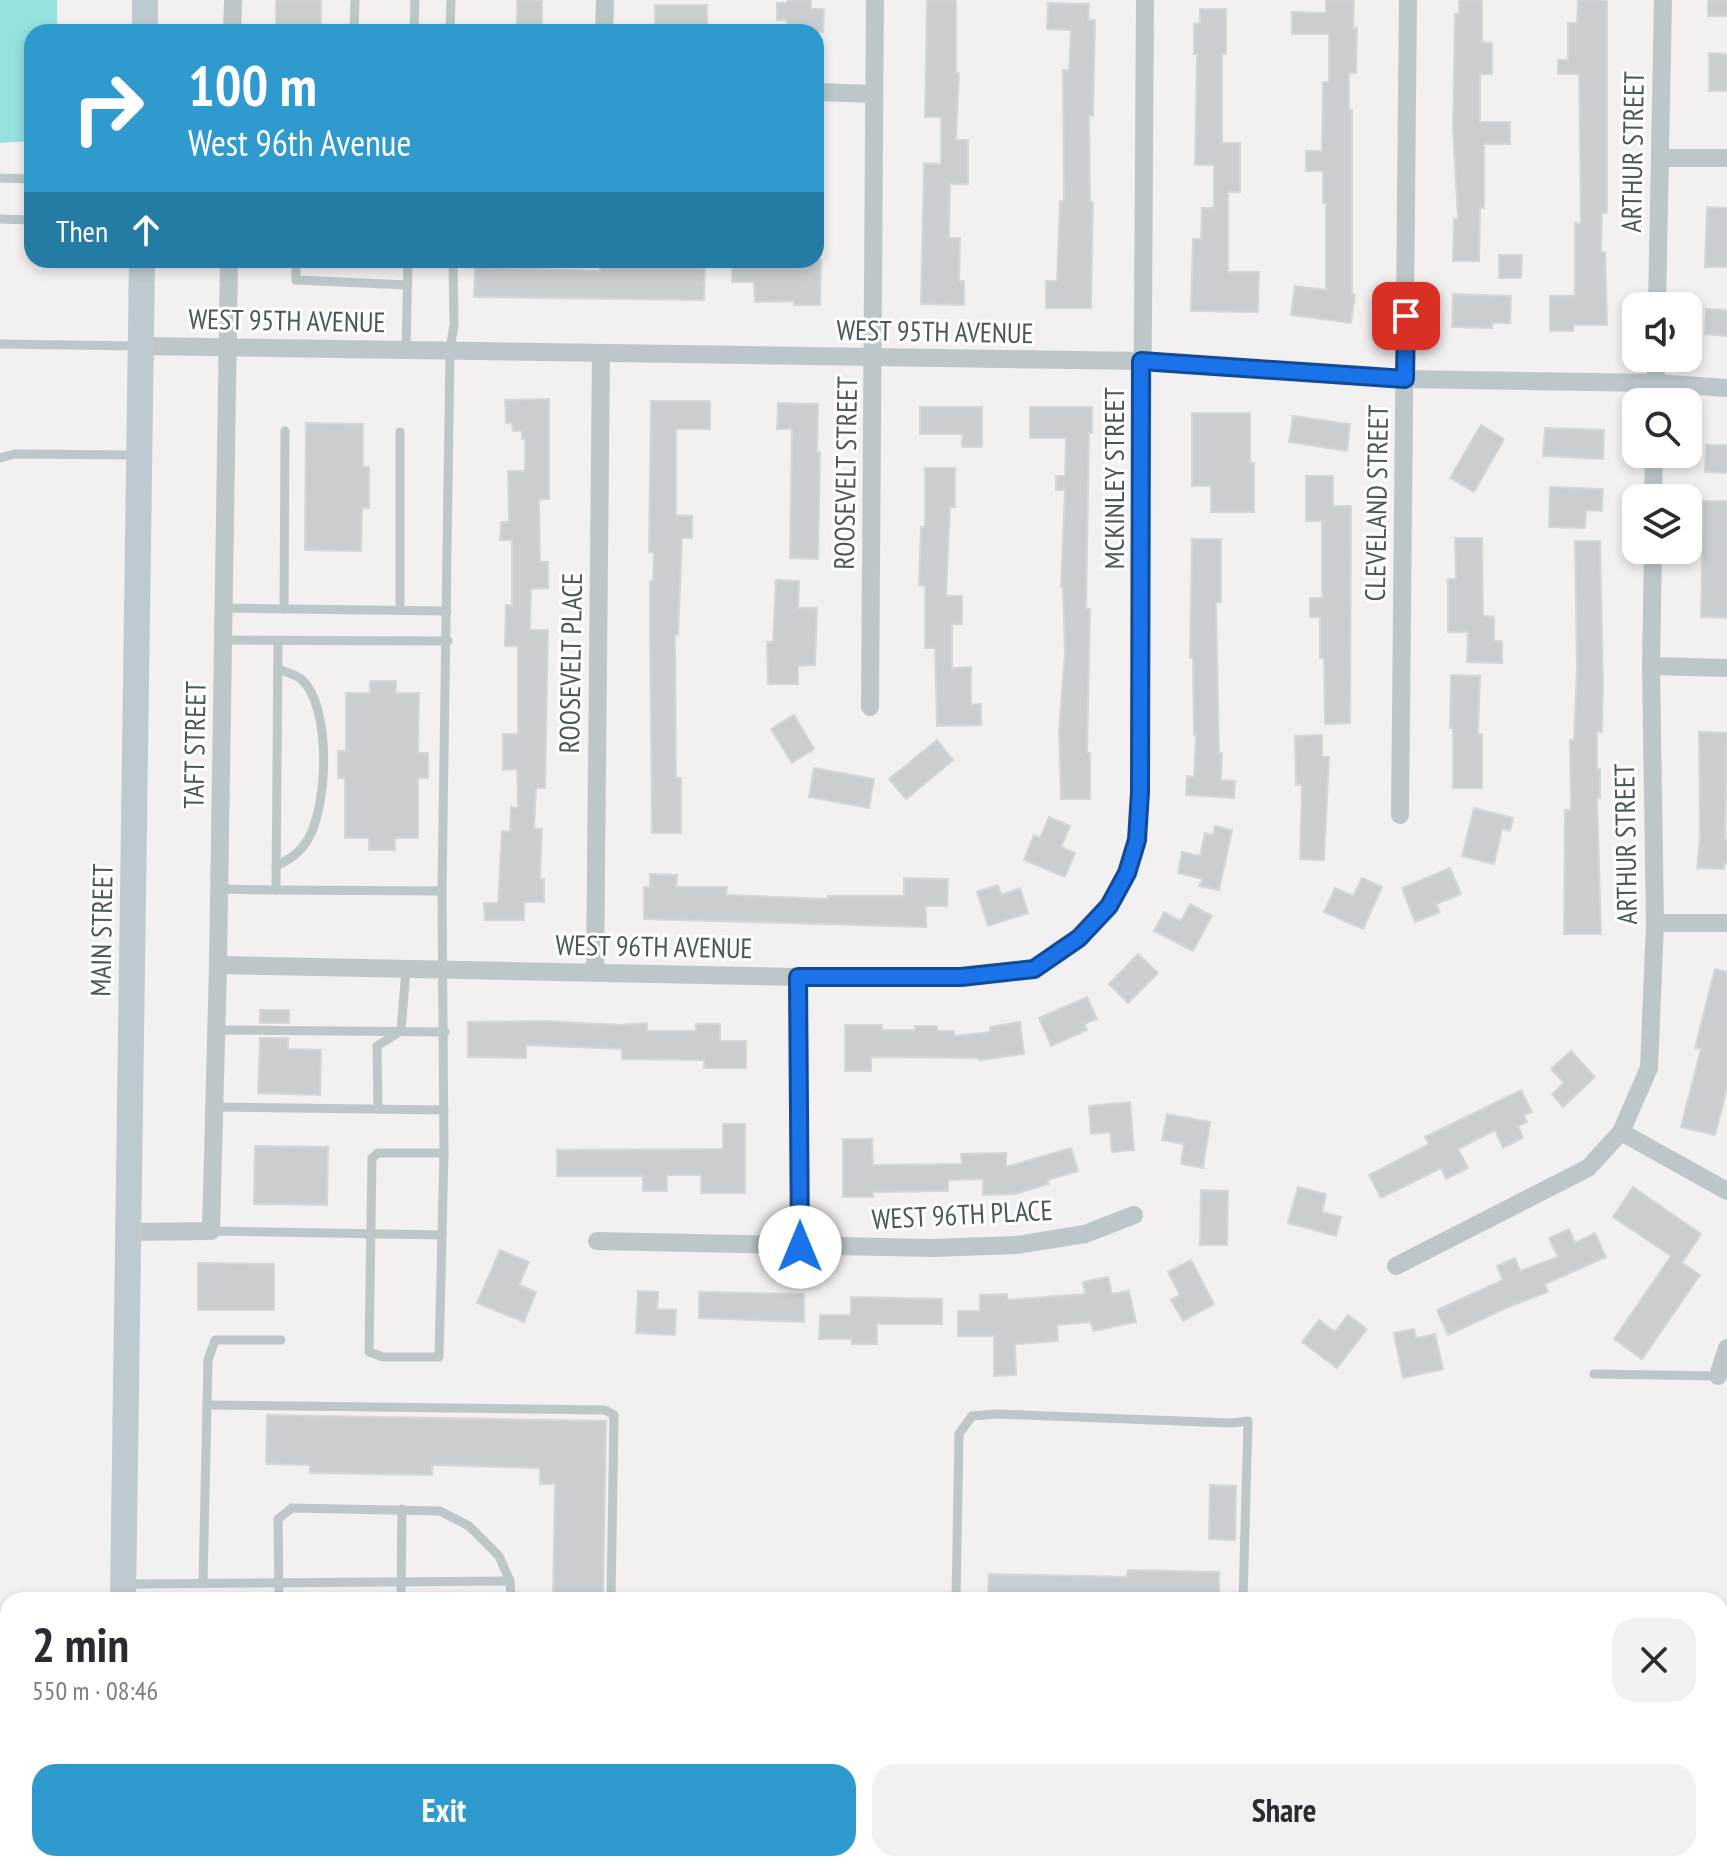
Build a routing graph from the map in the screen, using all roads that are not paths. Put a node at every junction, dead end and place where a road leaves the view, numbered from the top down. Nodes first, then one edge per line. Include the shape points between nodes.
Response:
1 (145, 0) edge
2 (233, 0) edge
3 (355, 0) edge
4 (415, 0) edge
5 (451, 0) edge
6 (605, 0) edge
7 (875, 0) edge
8 (1145, 0) edge
9 (1408, 0) edge
10 (1663, 0) edge
11 (145, 24) edge
12 (232, 24) edge
13 (354, 24) edge
14 (414, 24) edge
15 (450, 24) edge
16 (604, 24) edge
17 (824, 92) edge
18 (874, 94) junction
19 (1660, 158) junction
20 (1727, 158) edge
21 (0, 178) edge
22 (24, 179) edge
23 (0, 219) edge
24 (24, 220) edge
25 (142, 268) edge
26 (229, 268) edge
27 (296, 268) edge
28 (408, 268) edge
29 (453, 268) edge
30 (408, 285) junction
31 (1657, 292) edge
32 (0, 344) edge
33 (141, 346) junction
34 (228, 347) junction
35 (406, 349) junction
36 (450, 349) junction
37 (601, 353) junction
38 (874, 358) junction
39 (1141, 361) junction
40 (1656, 372) edge
41 (1405, 379) junction
42 (1656, 383) junction
43 (1656, 388) edge
44 (1727, 388) edge
45 (285, 431) dead end
46 (400, 432) dead end
47 (139, 455) junction
48 (0, 458) edge
49 (1653, 564) edge
50 (224, 608) junction
51 (284, 609) junction
52 (400, 610) junction
53 (447, 611) junction
54 (223, 640) junction
55 (278, 641) junction
56 (448, 641) junction
57 (1651, 666) junction
58 (1727, 668) edge
59 (278, 669) junction
60 (870, 707) dead end
61 (1400, 815) dead end
62 (276, 866) junction
63 (220, 889) junction
64 (276, 890) junction
65 (442, 891) junction
66 (1655, 923) junction
67 (1727, 923) edge
68 (1079, 938) joint
69 (218, 965) junction
70 (443, 968) junction
71 (406, 969) junction
72 (595, 973) junction
73 (798, 977) junction
74 (217, 1030) junction
75 (401, 1031) junction
76 (445, 1032) junction
77 (214, 1107) junction
78 (378, 1109) junction
79 (444, 1110) junction
80 (1621, 1132) junction
81 (444, 1153) junction
82 (1727, 1191) edge
83 (1134, 1215) dead end
84 (211, 1231) junction
85 (128, 1232) junction
86 (371, 1234) junction
87 (442, 1235) junction
88 (597, 1241) dead end
89 (800, 1247) junction
90 (1396, 1266) dead end
91 (281, 1340) dead end
92 (1727, 1348) edge
93 (1594, 1374) dead end
94 (1723, 1376) edge
95 (209, 1405) junction
96 (402, 1509) junction
97 (401, 1581) junction
98 (510, 1581) junction
99 (279, 1582) junction
100 (203, 1583) junction
101 (124, 1592) edge
102 (279, 1592) edge
103 (401, 1592) edge
104 (511, 1592) edge
105 (611, 1592) edge
106 (956, 1592) edge
107 (1243, 1592) edge
108 (1038, 1872) edge
109 (1069, 1872) edge

1 - 11 main road
2 - 12 street
3 - 13 lane
4 - 14 lane
5 - 15 lane
6 - 16 street
7 - 18 street, ROOSEVELT STREET
8 - 39 street, MCKINLEY STREET
9 - 41 street, CLEVELAND STREET
10 - 19 street, ARTHUR STREET
17 - 18 street
18 - 38 street, ROOSEVELT STREET
19 - 20 street
19 - 31 street, ARTHUR STREET
21 - 22 lane
23 - 24 lane
25 - 33 main road, MAIN STREET
26 - 34 street, TAFT STREET
27 - 30 lane via 296,280
28 - 30 lane
29 - 36 lane
30 - 35 lane
32 - 33 lane
33 - 34 street, WEST 95TH AVENUE
33 - 47 main road, MAIN STREET
34 - 35 street, WEST 95TH AVENUE
34 - 50 street, TAFT STREET
35 - 36 street, WEST 95TH AVENUE
36 - 37 street, WEST 95TH AVENUE
36 - 53 lane
37 - 38 street, WEST 95TH AVENUE
37 - 72 street, ROOSEVELT PLACE
38 - 39 street, WEST 95TH AVENUE
38 - 60 street, ROOSEVELT STREET
39 - 41 street, WEST 95TH AVENUE
39 - 68 street, MCKINLEY STREET via 1137,840 1109,906
40 - 42 street
41 - 42 street, WEST 95TH AVENUE
41 - 61 street, CLEVELAND STREET
42 - 43 street
42 - 44 street, WEST 95TH AVENUE
45 - 51 lane
46 - 52 lane
47 - 48 lane
47 - 85 main road, MAIN STREET
49 - 57 street, ARTHUR STREET
50 - 51 lane
50 - 54 street, TAFT STREET
51 - 52 lane
52 - 53 lane
53 - 56 lane
54 - 55 lane
54 - 63 street, TAFT STREET
55 - 56 lane
55 - 59 lane
56 - 65 lane
57 - 58 street
57 - 66 street, ARTHUR STREET
59 - 62 lane
59 - 62 lane via 300,678 313,697 320,719 322,775 320,814 309,838 297,855
62 - 64 lane
63 - 64 lane
63 - 69 street, TAFT STREET
64 - 65 lane
65 - 70 lane
66 - 67 street
66 - 80 street, ARTHUR STREET via 1649,1068
68 - 73 street, WEST 96TH AVENUE via 1034,969 961,977
69 - 71 street, WEST 96TH AVENUE
69 - 74 street, TAFT STREET
70 - 71 street, WEST 96TH AVENUE
70 - 72 street, WEST 96TH AVENUE
70 - 76 lane
71 - 75 lane
72 - 73 street, WEST 96TH AVENUE
73 - 89 street
74 - 75 lane
74 - 77 street, TAFT STREET
75 - 76 lane
75 - 78 lane via 377,1046
76 - 79 lane
77 - 78 lane
77 - 84 street, TAFT STREET
78 - 79 lane
79 - 81 lane
80 - 82 street
80 - 90 street, ARTHUR STREET via 1588,1168
81 - 86 lane via 378,1153 372,1158
81 - 87 lane
83 - 89 street, WEST 96TH PLACE via 1085,1234 1016,1245
84 - 85 street
84 - 86 lane
85 - 101 main road, MAIN STREET
86 - 87 lane
86 - 87 lane via 369,1352 383,1357 439,1357
88 - 89 street, WEST 96TH PLACE
91 - 95 lane via 215,1340 208,1360
92 - 94 street
93 - 94 lane
95 - 100 lane
95 - 105 lane via 605,1410 614,1415
96 - 97 lane
96 - 98 lane via 440,1511 469,1526 499,1556
96 - 99 lane via 292,1508 278,1519
97 - 98 lane
97 - 99 lane
97 - 103 lane
98 - 104 lane
99 - 100 lane
99 - 102 lane
100 - 101 lane
106 - 107 lane via 959,1434 972,1416 995,1414 1248,1421
108 - 109 street

